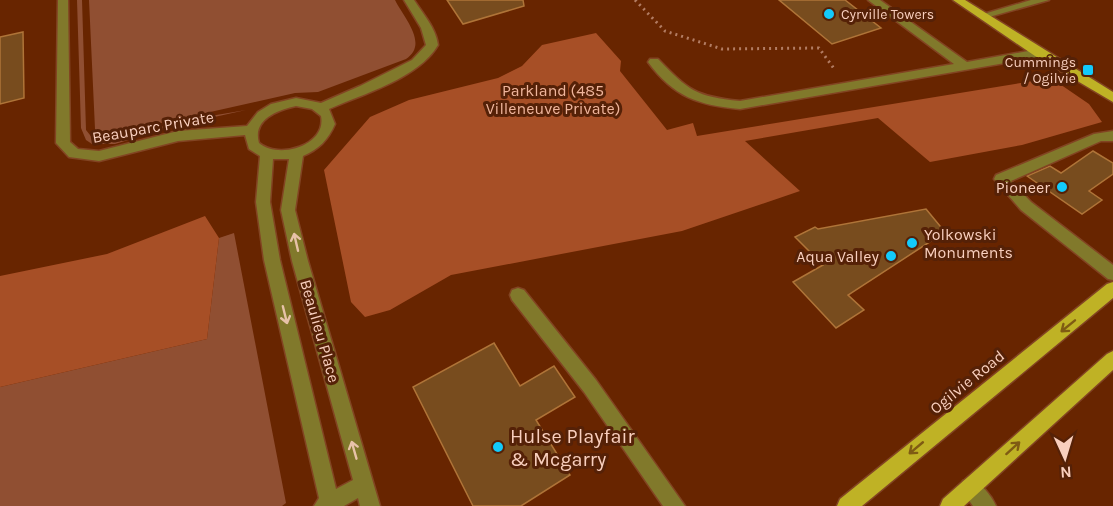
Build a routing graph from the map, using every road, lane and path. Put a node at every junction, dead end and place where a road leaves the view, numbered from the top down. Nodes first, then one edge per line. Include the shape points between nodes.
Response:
1 (63, 0) edge
2 (409, 0) edge
3 (635, 0) edge
4 (873, 0) edge
5 (958, 0) edge
6 (1044, 0) edge
7 (982, 16) junction
8 (1039, 53) junction
9 (654, 62) dead end
10 (965, 66) junction
11 (848, 86) junction
12 (1113, 98) edge
13 (321, 108) junction
14 (251, 130) junction
15 (1113, 136) edge
16 (267, 154) junction
17 (297, 154) junction
18 (1113, 274) edge
19 (1113, 289) edge
20 (518, 296) dead end
21 (1112, 362) edge
22 (364, 485) junction
23 (970, 488) junction
24 (328, 505) edge
25 (370, 506) edge
26 (675, 506) edge
27 (847, 506) edge
28 (950, 506) edge
29 (986, 506) edge

1 - 14 street, Beauparc Private via 63,143 74,154 99,156 178,136
2 - 13 street via 432,38 432,48 426,57 402,72
3 - 11 path via 665,31 722,49 819,48
4 - 10 street
5 - 7 main road
6 - 7 street
7 - 8 main road
8 - 10 street
8 - 12 main road
9 - 11 street via 683,92 703,102 740,105
10 - 11 street
13 - 14 street via 310,103 281,105 257,120
13 - 17 street via 328,115 330,126 313,147
14 - 16 street via 252,143
15 - 18 street via 1099,137 1001,179 1026,206
16 - 17 street
16 -> 24 street, Beaulieu Place via 263,202 272,260
22 -> 17 street, Beaulieu Place via 288,210
19 -> 27 main road, Ogilvie Road
20 - 26 street via 590,386
23 -> 21 main road
22 - 24 street
22 - 25 street, Beaulieu Place
23 - 28 main road
23 - 29 street

